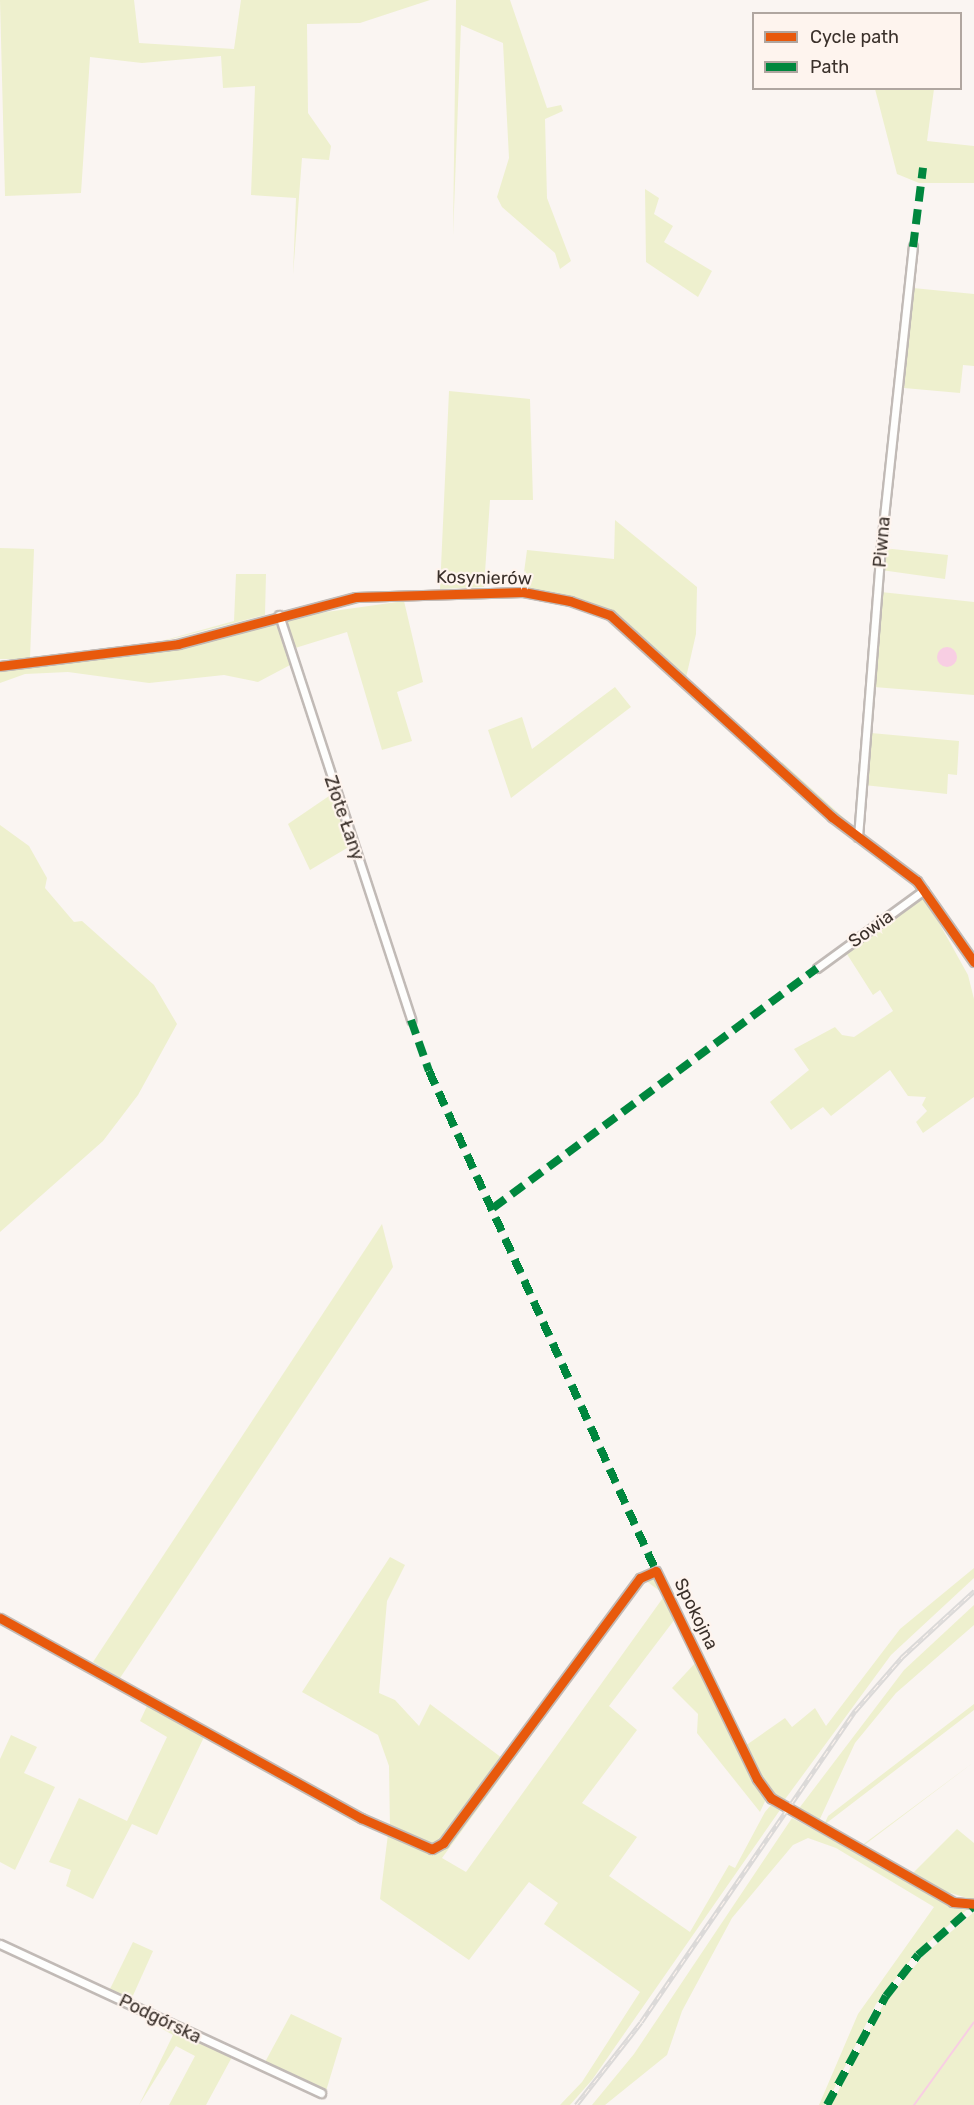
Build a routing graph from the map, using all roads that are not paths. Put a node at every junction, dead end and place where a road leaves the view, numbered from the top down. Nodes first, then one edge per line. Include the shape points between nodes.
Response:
1 (913, 247) dead end
2 (279, 615) junction
3 (0, 666) edge
4 (858, 837) junction
5 (924, 890) junction
6 (974, 962) edge
7 (817, 968) dead end
8 (411, 1020) dead end
9 (0, 1618) edge
10 (974, 1904) edge
11 (0, 1944) edge
12 (321, 2093) dead end

1 - 4 street, Piwna via 881,545
2 - 3 street, Kosynierów via 178,644
2 - 4 street, Kosynierów via 356,597 523,592 610,615
2 - 8 street, Złote Łany
4 - 5 street, Kosynierów
5 - 6 street, Kosynierów
5 - 7 street, Sowia
9 - 10 street, Spokojna via 388,1831 432,1849 443,1843 640,1578 656,1571 757,1779 771,1798 952,1902
11 - 12 street, Podgórska

